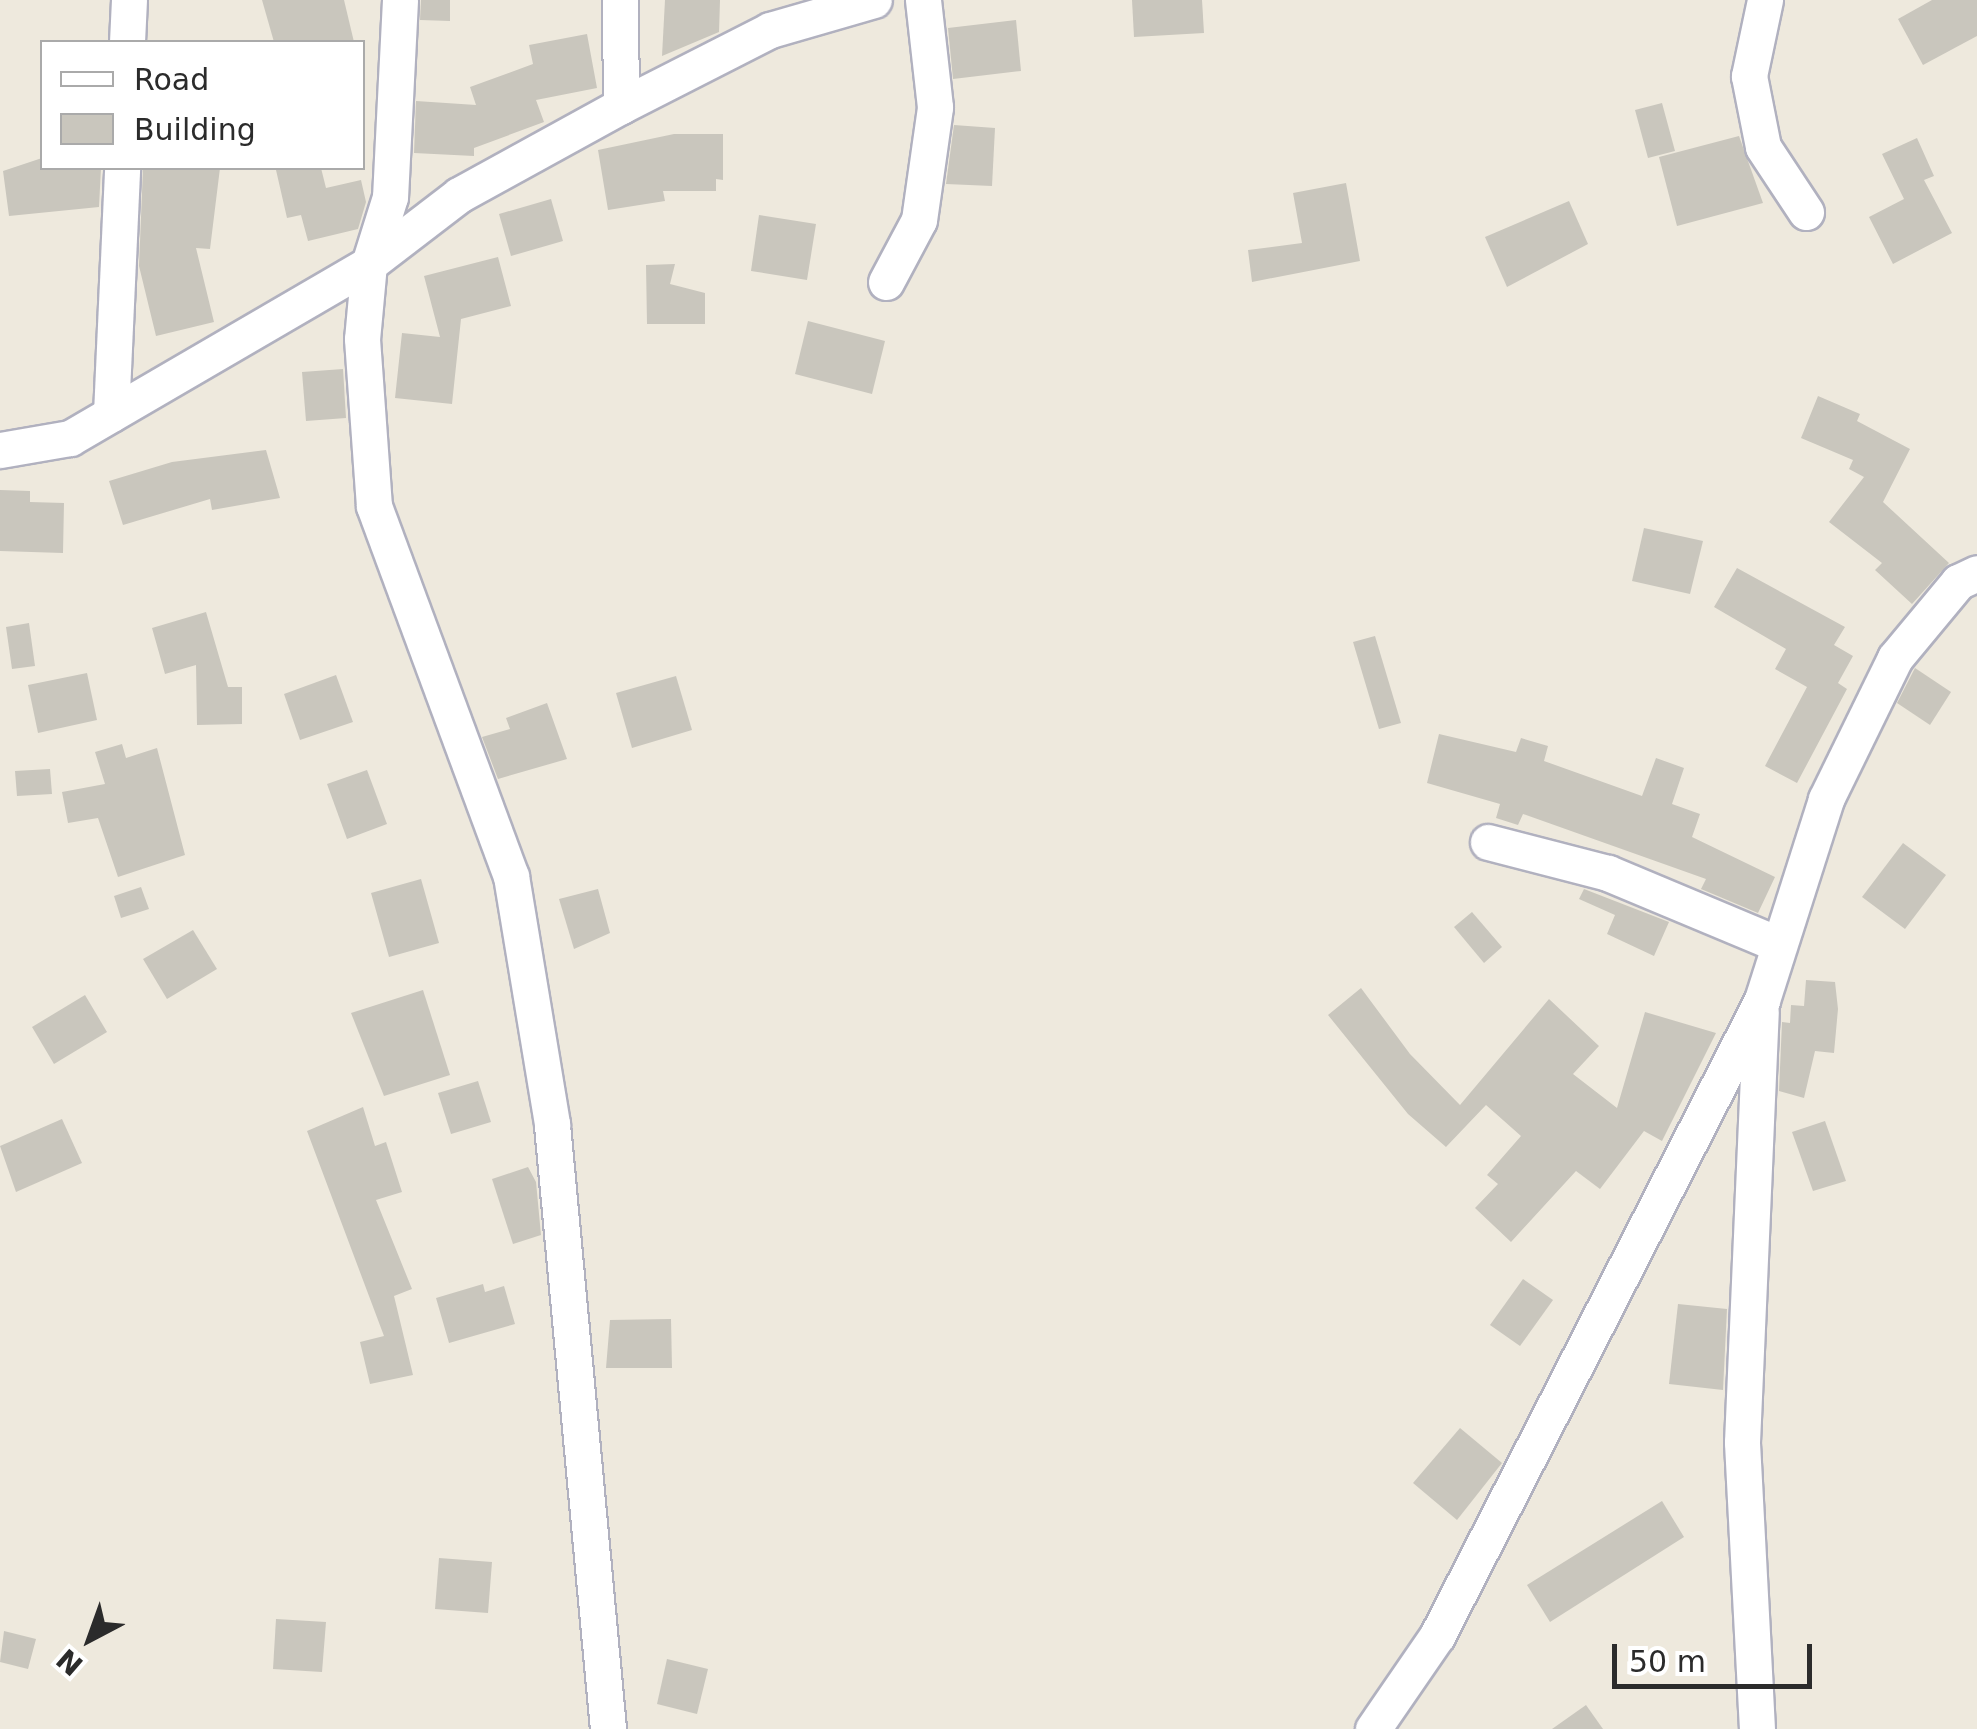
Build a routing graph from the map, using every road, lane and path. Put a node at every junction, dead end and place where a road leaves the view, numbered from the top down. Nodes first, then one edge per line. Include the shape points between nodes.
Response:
1 (129, 0) edge
2 (400, 0) edge
3 (620, 0) edge
4 (874, 0) edge
5 (924, 0) edge
6 (1765, 0) edge
7 (128, 40) edge
8 (621, 106) junction
9 (122, 170) edge
10 (1806, 212) dead end
11 (369, 264) junction
12 (886, 282) dead end
13 (111, 414) junction
14 (0, 450) edge
15 (1977, 574) edge
16 (1488, 842) dead end
17 (1774, 943) junction
18 (1762, 1000) junction
19 (608, 1729) edge
20 (1374, 1729) edge
21 (1757, 1729) edge

1 - 7 street
2 - 11 street via 390,198
3 - 8 street
4 - 8 street via 770,30
5 - 12 street via 935,108 919,220
6 - 10 street via 1749,76 1764,147
8 - 11 street via 460,195
9 - 13 street
11 - 13 street
11 - 19 street via 362,339 374,506 511,876 549,1106
13 - 14 street via 70,438
15 - 17 street via 1958,582 1895,658 1826,799
16 - 17 street via 1608,873
17 - 18 street
18 - 20 street via 1436,1636
18 - 21 street via 1742,1442

